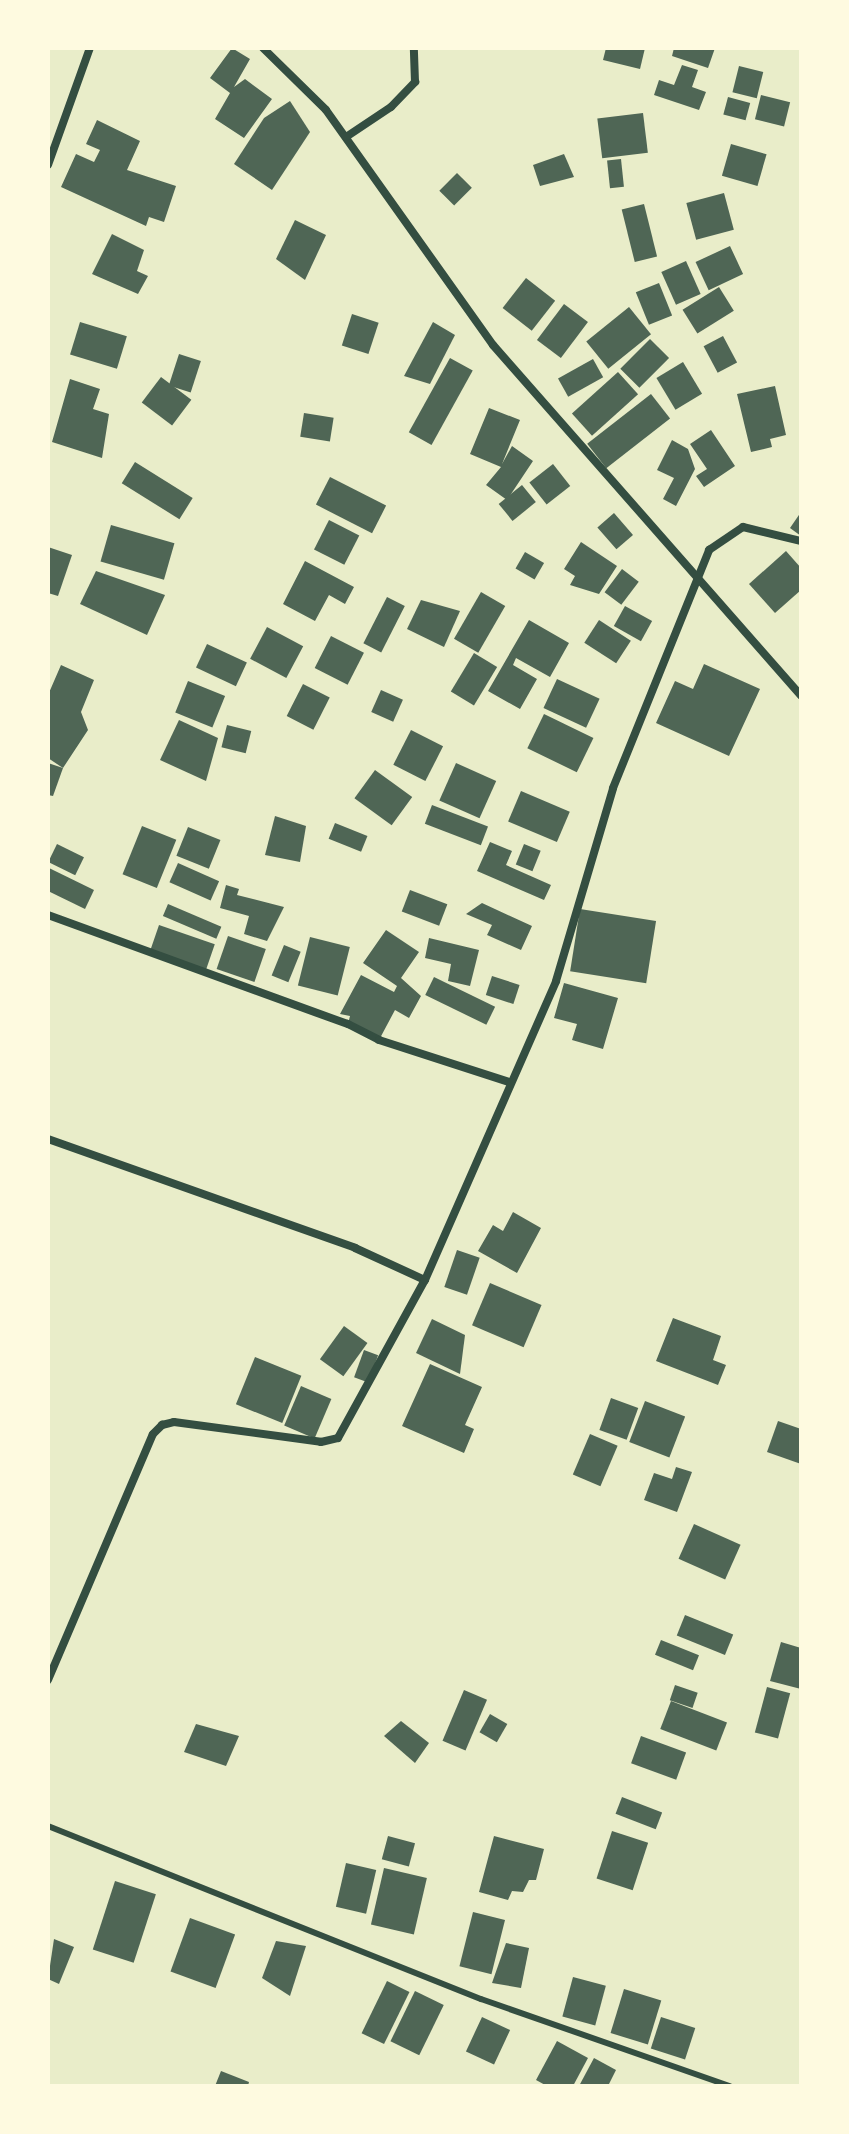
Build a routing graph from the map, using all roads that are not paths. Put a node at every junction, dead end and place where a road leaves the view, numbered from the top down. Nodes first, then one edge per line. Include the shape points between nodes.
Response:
1 (90, 48) edge
2 (263, 48) edge
3 (414, 48) edge
4 (346, 137) junction
5 (48, 165) edge
6 (801, 541) edge
7 (698, 583) junction
8 (801, 696) edge
9 (48, 915) edge
10 (509, 1082) junction
11 (48, 1139) edge
12 (425, 1280) junction
13 (48, 1680) edge
14 (48, 1826) edge
15 (730, 2086) edge

1 - 5 street
2 - 4 street
3 - 4 street via 415,82 391,107
4 - 7 street via 493,345
6 - 7 street via 743,527 709,550
7 - 8 street
7 - 10 street via 613,788 556,981
9 - 10 street via 348,1024 379,1040
10 - 12 street
11 - 12 street via 355,1248
12 - 13 street via 338,1438 321,1442 174,1422 153,1434
14 - 15 lane via 481,1999

